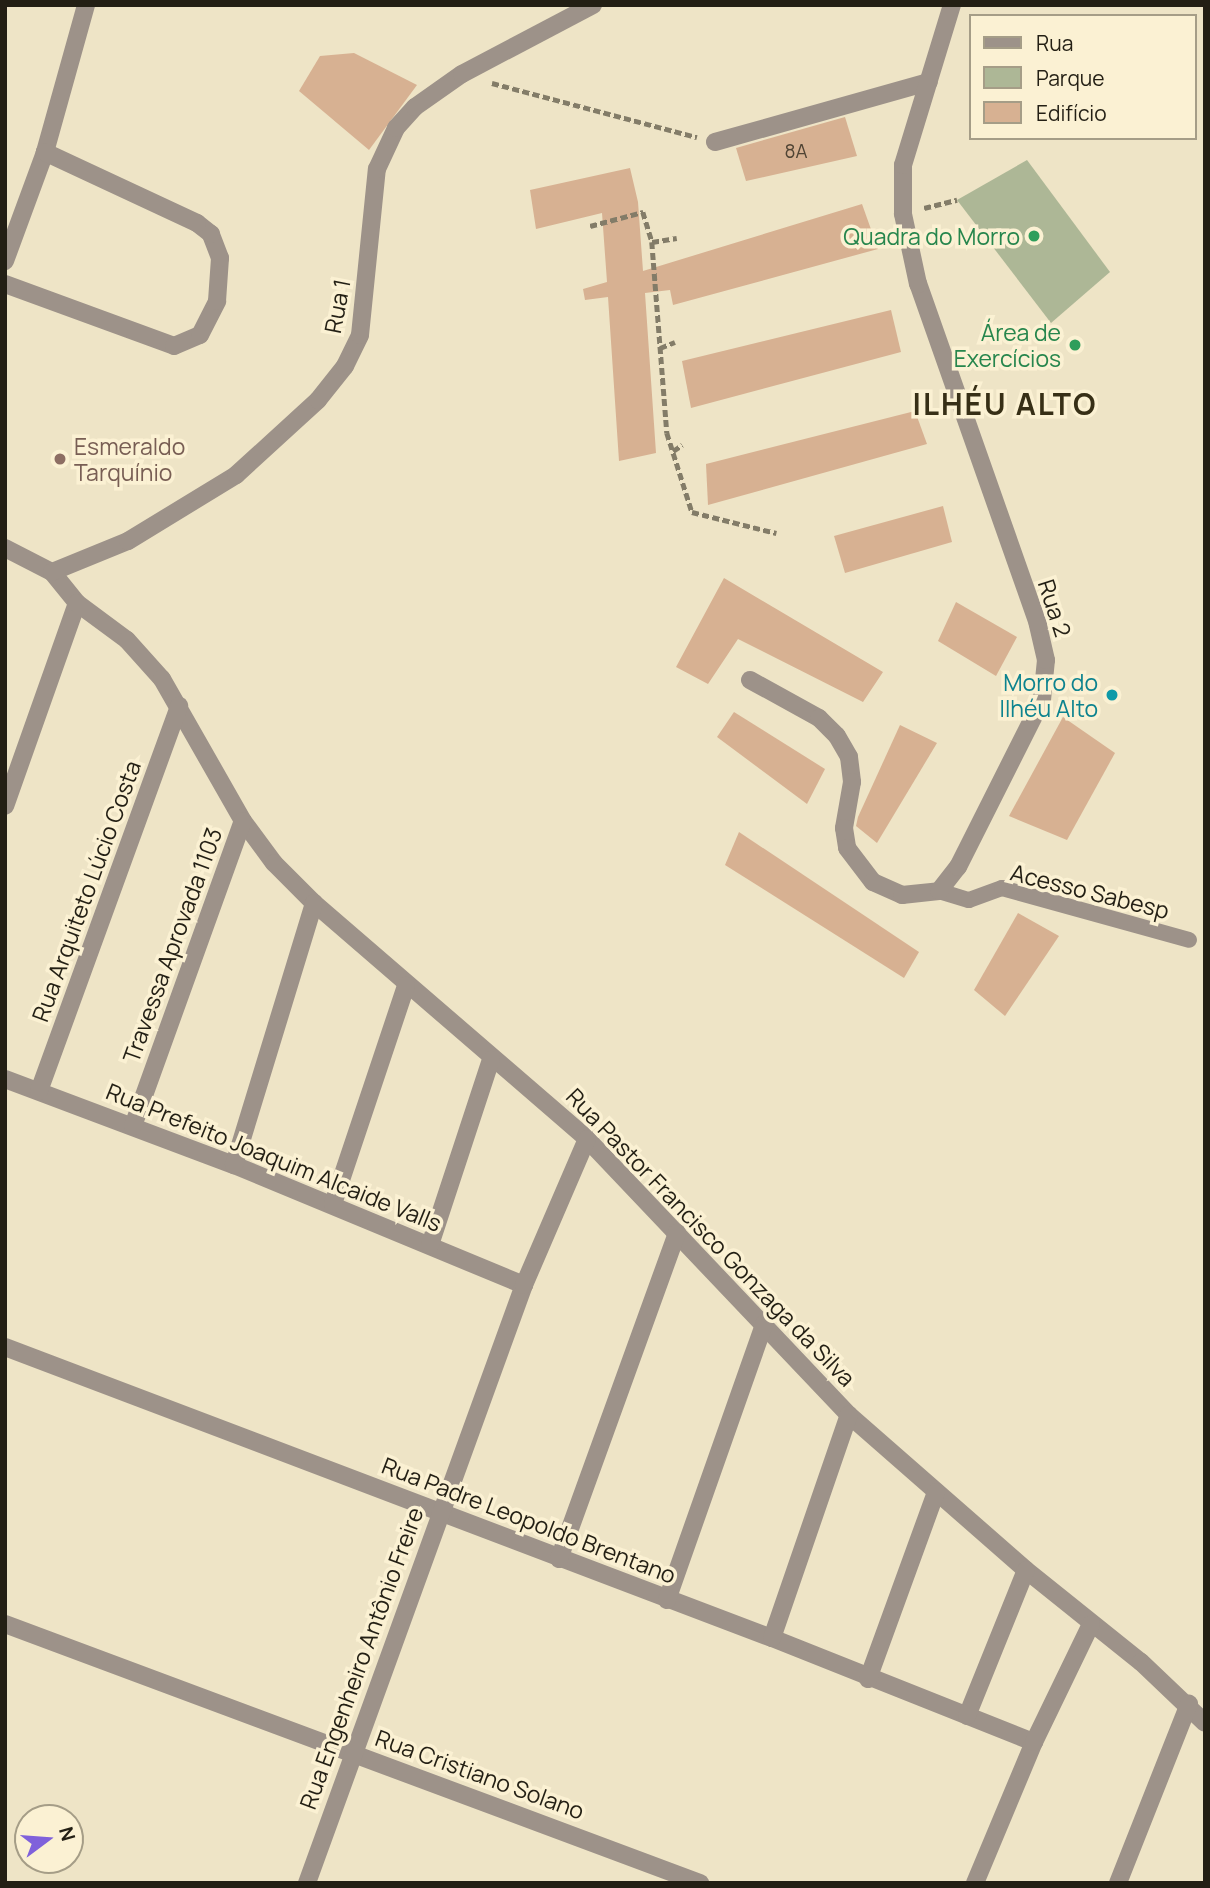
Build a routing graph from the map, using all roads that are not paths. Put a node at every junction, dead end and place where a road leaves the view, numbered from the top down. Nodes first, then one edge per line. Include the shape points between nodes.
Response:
1 (86, 5) edge
2 (593, 5) edge
3 (952, 5) edge
4 (929, 82) junction
5 (715, 142) road end
6 (45, 152) junction
7 (5, 261) edge
8 (5, 284) edge
9 (5, 548) edge
10 (52, 572) junction
11 (77, 603) junction
12 (750, 680) dead end
13 (179, 706) junction
14 (5, 806) edge
15 (243, 821) junction
16 (939, 891) junction
17 (314, 904) junction
18 (1189, 940) dead end
19 (406, 986) junction
20 (491, 1060) junction
21 (5, 1079) edge
22 (39, 1091) junction
23 (133, 1126) junction
24 (587, 1139) junction
25 (234, 1165) junction
26 (333, 1204) junction
27 (677, 1233) junction
28 (430, 1245) junction
29 (524, 1284) junction
30 (764, 1324) junction
31 (5, 1347) edge
32 (849, 1415) junction
33 (936, 1492) junction
34 (440, 1512) junction
35 (559, 1559) junction
36 (1026, 1570) junction
37 (667, 1600) junction
38 (5, 1624) edge
39 (1091, 1624) junction
40 (772, 1638) junction
41 (868, 1679) junction
42 (1189, 1704) junction
43 (967, 1716) junction
44 (1205, 1723) edge
45 (1034, 1742) junction
46 (350, 1752) junction
47 (307, 1883) edge
48 (700, 1883) edge
49 (975, 1883) edge
50 (1118, 1883) edge

1 - 6 street
2 - 10 street, Rua 1 via 462,74 415,107 385,145 377,169 360,335 345,366 318,400 236,475 128,541
3 - 4 street, Rua 2
4 - 5 street
4 - 16 street, Rua 2 via 903,165 903,214 918,284 1038,624 1046,660 1042,700 958,867
6 - 7 street
6 - 8 street via 197,223 216,243 222,277 210,322 185,344 160,343
9 - 10 street
10 - 11 street, Rua Pastor Francisco Gonzaga da Silva
11 - 13 street, Rua Pastor Francisco Gonzaga da Silva via 127,640
11 - 14 street
12 - 16 street via 819,718 837,736 849,757 852,782 844,828 847,848 859,869 873,883 901,895
13 - 15 street, Rua Pastor Francisco Gonzaga da Silva
13 - 22 street, Rua Arquiteto Lúcio Costa
15 - 17 street, Rua Pastor Francisco Gonzaga da Silva via 274,863
15 - 23 street, Travessa Aprovada 1103
16 - 18 lane, Acesso Sabesp via 970,900 1002,888
17 - 19 street, Rua Pastor Francisco Gonzaga da Silva
17 - 25 street
19 - 20 street, Rua Pastor Francisco Gonzaga da Silva
19 - 26 street
20 - 24 street, Rua Pastor Francisco Gonzaga da Silva
20 - 28 street
21 - 22 street, Rua Prefeito Joaquim Alcaide Valls
22 - 23 street, Rua Prefeito Joaquim Alcaide Valls
23 - 25 street, Rua Prefeito Joaquim Alcaide Valls
24 - 27 street, Rua Pastor Francisco Gonzaga da Silva
24 - 29 street, Rua Engenheiro Antônio Freire
25 - 26 street, Rua Prefeito Joaquim Alcaide Valls
26 - 28 street, Rua Prefeito Joaquim Alcaide Valls
27 - 30 street, Rua Pastor Francisco Gonzaga da Silva
27 - 35 street
28 - 29 street, Rua Prefeito Joaquim Alcaide Valls
29 - 34 street, Rua Engenheiro Antônio Freire
30 - 32 street, Rua Pastor Francisco Gonzaga da Silva
30 - 37 street
31 - 34 street, Rua Padre Leopoldo Brentano
32 - 33 street, Rua Pastor Francisco Gonzaga da Silva
32 - 40 street
33 - 36 street, Rua Pastor Francisco Gonzaga da Silva
33 - 41 street
34 - 35 street, Rua Padre Leopoldo Brentano
34 - 46 street, Rua Engenheiro Antônio Freire
35 - 37 street, Rua Padre Leopoldo Brentano
36 - 39 street, Rua Pastor Francisco Gonzaga da Silva
36 - 43 street
37 - 40 street, Rua Padre Leopoldo Brentano
38 - 46 street, Rua Cristiano Solano
39 - 42 street, Rua Pastor Francisco Gonzaga da Silva
39 - 45 street
40 - 41 street, Rua Padre Leopoldo Brentano
41 - 43 street, Rua Padre Leopoldo Brentano
42 - 44 street, Rua Pastor Francisco Gonzaga da Silva
42 - 50 street
43 - 45 street, Rua Padre Leopoldo Brentano
45 - 49 street
46 - 47 street, Rua Engenheiro Antônio Freire
46 - 48 street, Rua Cristiano Solano

